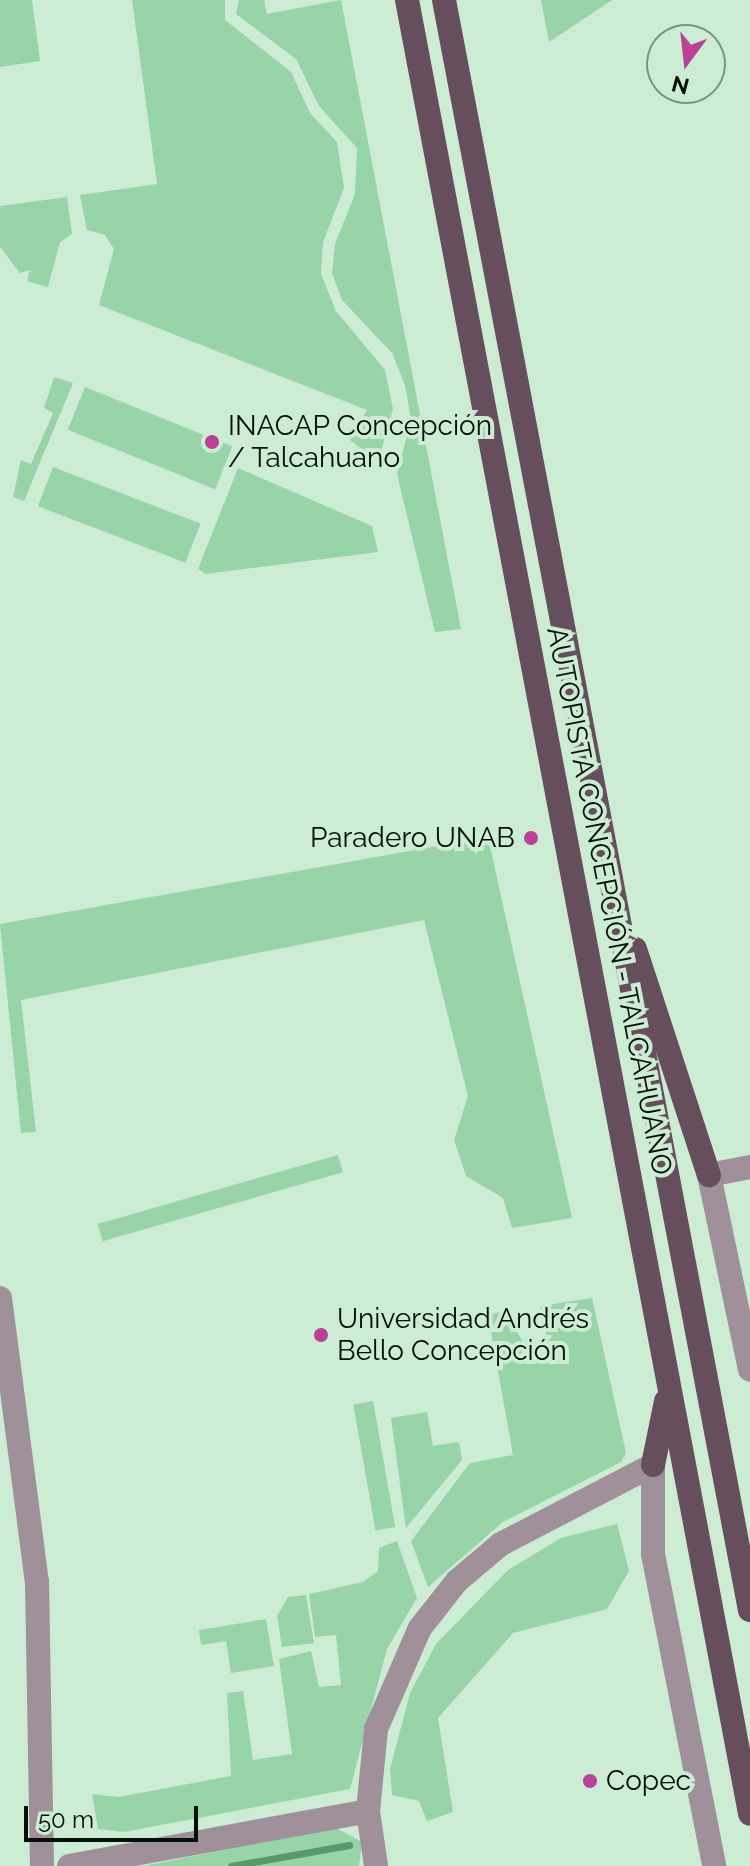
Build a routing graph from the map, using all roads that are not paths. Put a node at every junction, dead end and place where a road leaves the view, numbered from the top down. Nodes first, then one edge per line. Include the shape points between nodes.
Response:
1 (407, 0) edge
2 (444, 0) edge
3 (615, 901) junction
4 (750, 1167) edge
5 (709, 1175) junction
6 (0, 1298) edge
7 (750, 1370) edge
8 (669, 1387) junction
9 (653, 1465) junction
10 (750, 1610) edge
11 (368, 1811) junction
12 (750, 1814) edge
13 (42, 1866) edge
14 (69, 1866) edge
15 (376, 1866) edge
16 (714, 1866) edge

1 - 8 main road, AUTOPISTA CONCEPCIÓN - TALCAHUANO
2 - 3 main road, AUTOPISTA CONCEPCIÓN - TALCAHUANO
3 - 5 main road via 671,1041
3 - 10 main road, AUTOPISTA CONCEPCIÓN - TALCAHUANO
4 - 5 street
5 - 7 street
6 - 13 street via 37,1581
8 - 9 main road
8 - 12 main road, AUTOPISTA CONCEPCIÓN - TALCAHUANO
9 - 11 street via 501,1544 436,1605 384,1702
9 - 16 street via 653,1554
11 - 14 street
11 - 15 street

